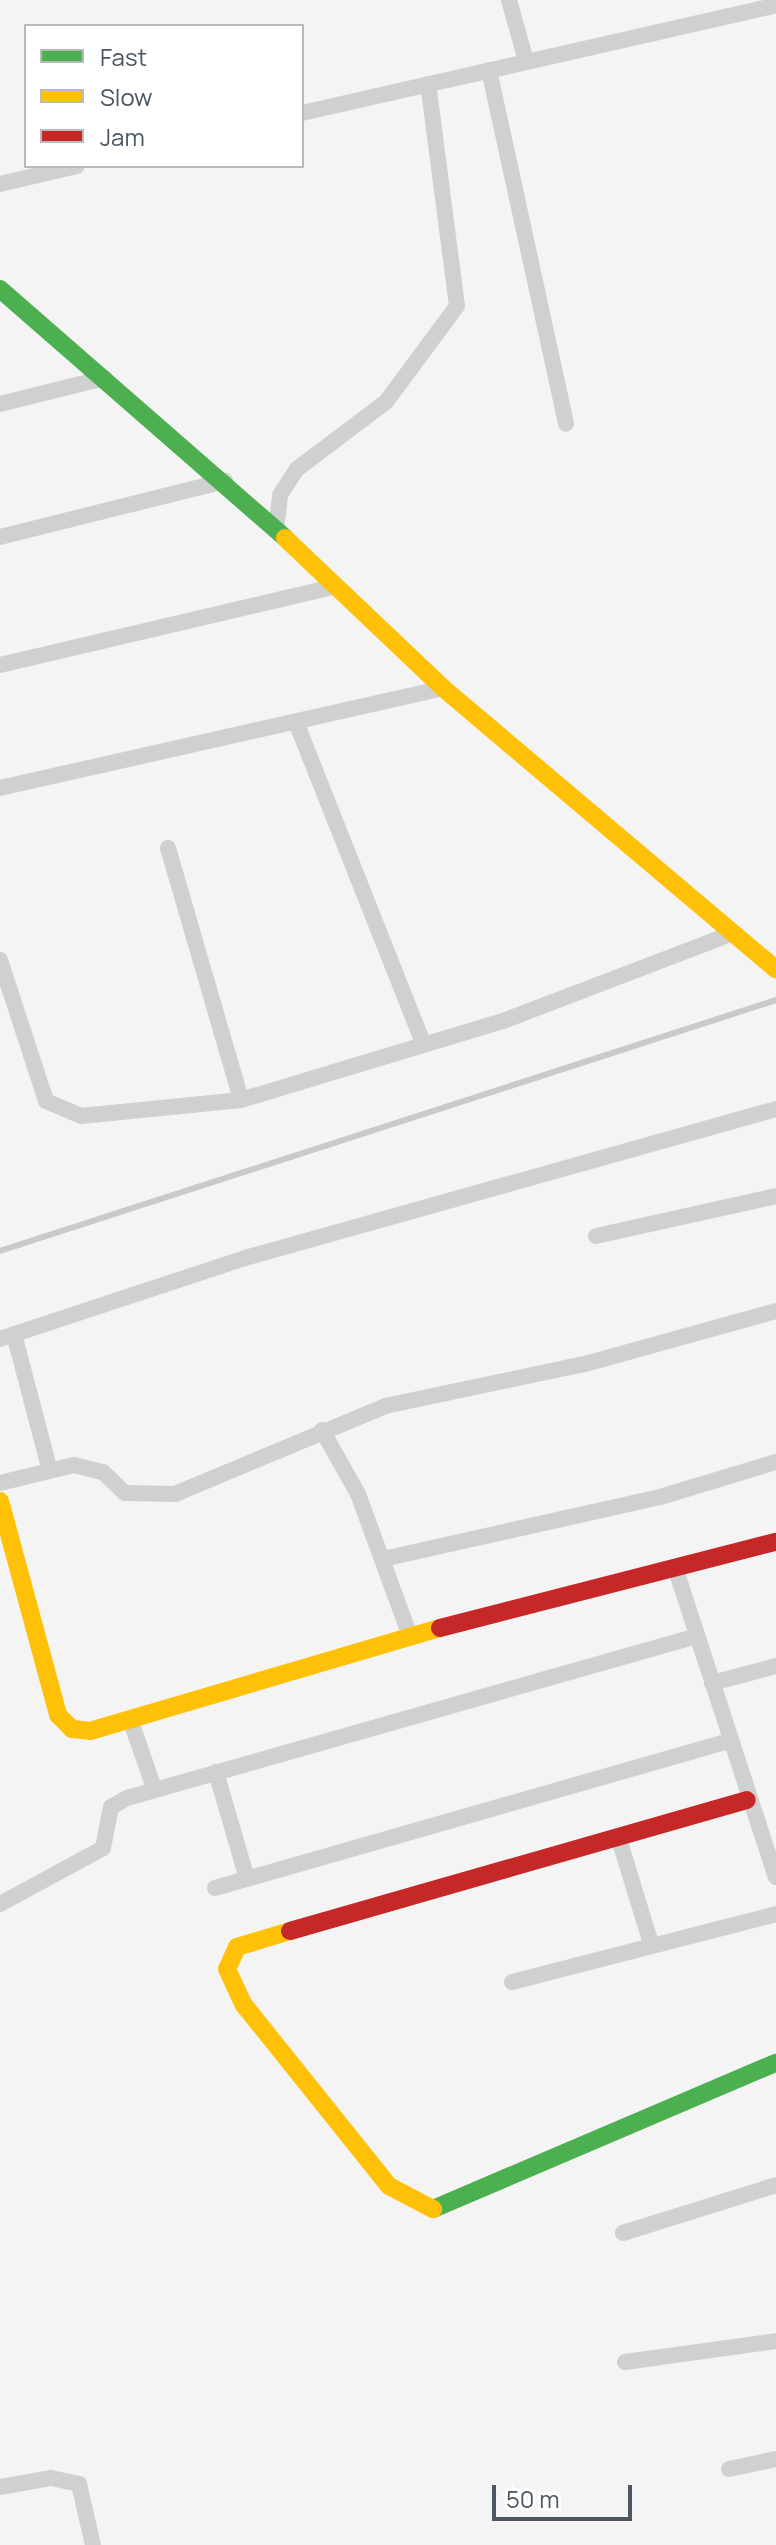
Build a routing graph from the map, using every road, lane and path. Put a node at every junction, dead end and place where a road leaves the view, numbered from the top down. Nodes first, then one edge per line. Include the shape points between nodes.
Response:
1 (509, 0) edge
2 (776, 5) edge
3 (526, 61) junction
4 (489, 70) junction
5 (428, 84) junction
6 (304, 113) edge
7 (68, 168) edge
8 (0, 184) edge
9 (0, 289) edge
10 (9, 308) edge
11 (105, 378) junction
12 (0, 404) edge
13 (566, 424) dead end
14 (225, 481) junction
15 (276, 529) junction
16 (0, 537) edge
17 (336, 586) junction
18 (0, 665) edge
19 (443, 688) junction
20 (296, 722) junction
21 (0, 788) edge
22 (168, 848) dead end
23 (734, 933) junction
24 (0, 960) edge
25 (776, 969) edge
26 (422, 1040) junction
27 (241, 1100) junction
28 (776, 1109) edge
29 (776, 1196) edge
30 (596, 1236) dead end
31 (776, 1311) edge
32 (7, 1336) edge
33 (322, 1430) junction
34 (776, 1462) edge
35 (49, 1467) junction
36 (0, 1483) edge
37 (0, 1501) edge
38 (776, 1542) edge
39 (383, 1559) junction
40 (676, 1570) junction
41 (410, 1636) junction
42 (697, 1636) junction
43 (776, 1666) edge
44 (712, 1683) junction
45 (130, 1719) junction
46 (729, 1741) junction
47 (216, 1772) junction
48 (154, 1788) junction
49 (747, 1800) junction
50 (618, 1836) junction
51 (776, 1877) edge
52 (247, 1879) junction
53 (215, 1888) dead end
54 (0, 1904) edge
55 (776, 1914) edge
56 (651, 1943) junction
57 (512, 1982) dead end
58 (776, 2063) edge
59 (776, 2185) edge
60 (623, 2233) dead end
61 (776, 2341) edge
62 (625, 2362) dead end
63 (776, 2459) edge
64 (729, 2469) dead end
65 (0, 2487) edge
66 (93, 2545) edge

1 - 3 street
2 - 3 street
3 - 4 street
4 - 5 street
4 - 13 street
5 - 6 street
5 - 15 street via 457,306 386,402 297,469 280,495
7 - 8 street
9 - 10 street
10 - 11 street
11 - 12 street
11 - 14 street
14 - 15 street
14 - 16 street
15 - 17 street
17 - 18 street
17 - 19 street
19 - 20 street
19 - 23 street
20 - 21 street
20 - 26 street
22 - 27 street
23 - 25 street
23 - 26 street via 503,1021
24 - 27 street via 39,1088 58,1112 194,1110
26 - 27 street
28 - 32 street via 245,1258
29 - 30 street
31 - 33 street via 585,1364 385,1406
32 - 35 street
33 - 35 street via 175,1494 125,1493 91,1467
33 - 39 street
34 - 39 street via 660,1497
35 - 36 street
37 - 45 street via 58,1715 72,1729 90,1731
38 - 40 street
39 - 41 street
40 - 41 street
40 - 42 street
41 - 45 street
42 - 44 street
42 - 47 street
43 - 44 street
44 - 46 street
45 - 48 street
46 - 49 street
46 - 52 street
47 - 48 street
47 - 52 street
48 - 54 street via 111,1807 103,1848
49 - 50 street
49 - 51 street
50 - 56 street
50 - 58 street via 237,1947 229,1955 231,1985 334,2124 389,2186 418,2207 439,2210 467,2199
52 - 53 street
55 - 56 street
56 - 57 street
59 - 60 street
61 - 62 street
63 - 64 street
65 - 66 street via 51,2478 79,2484

